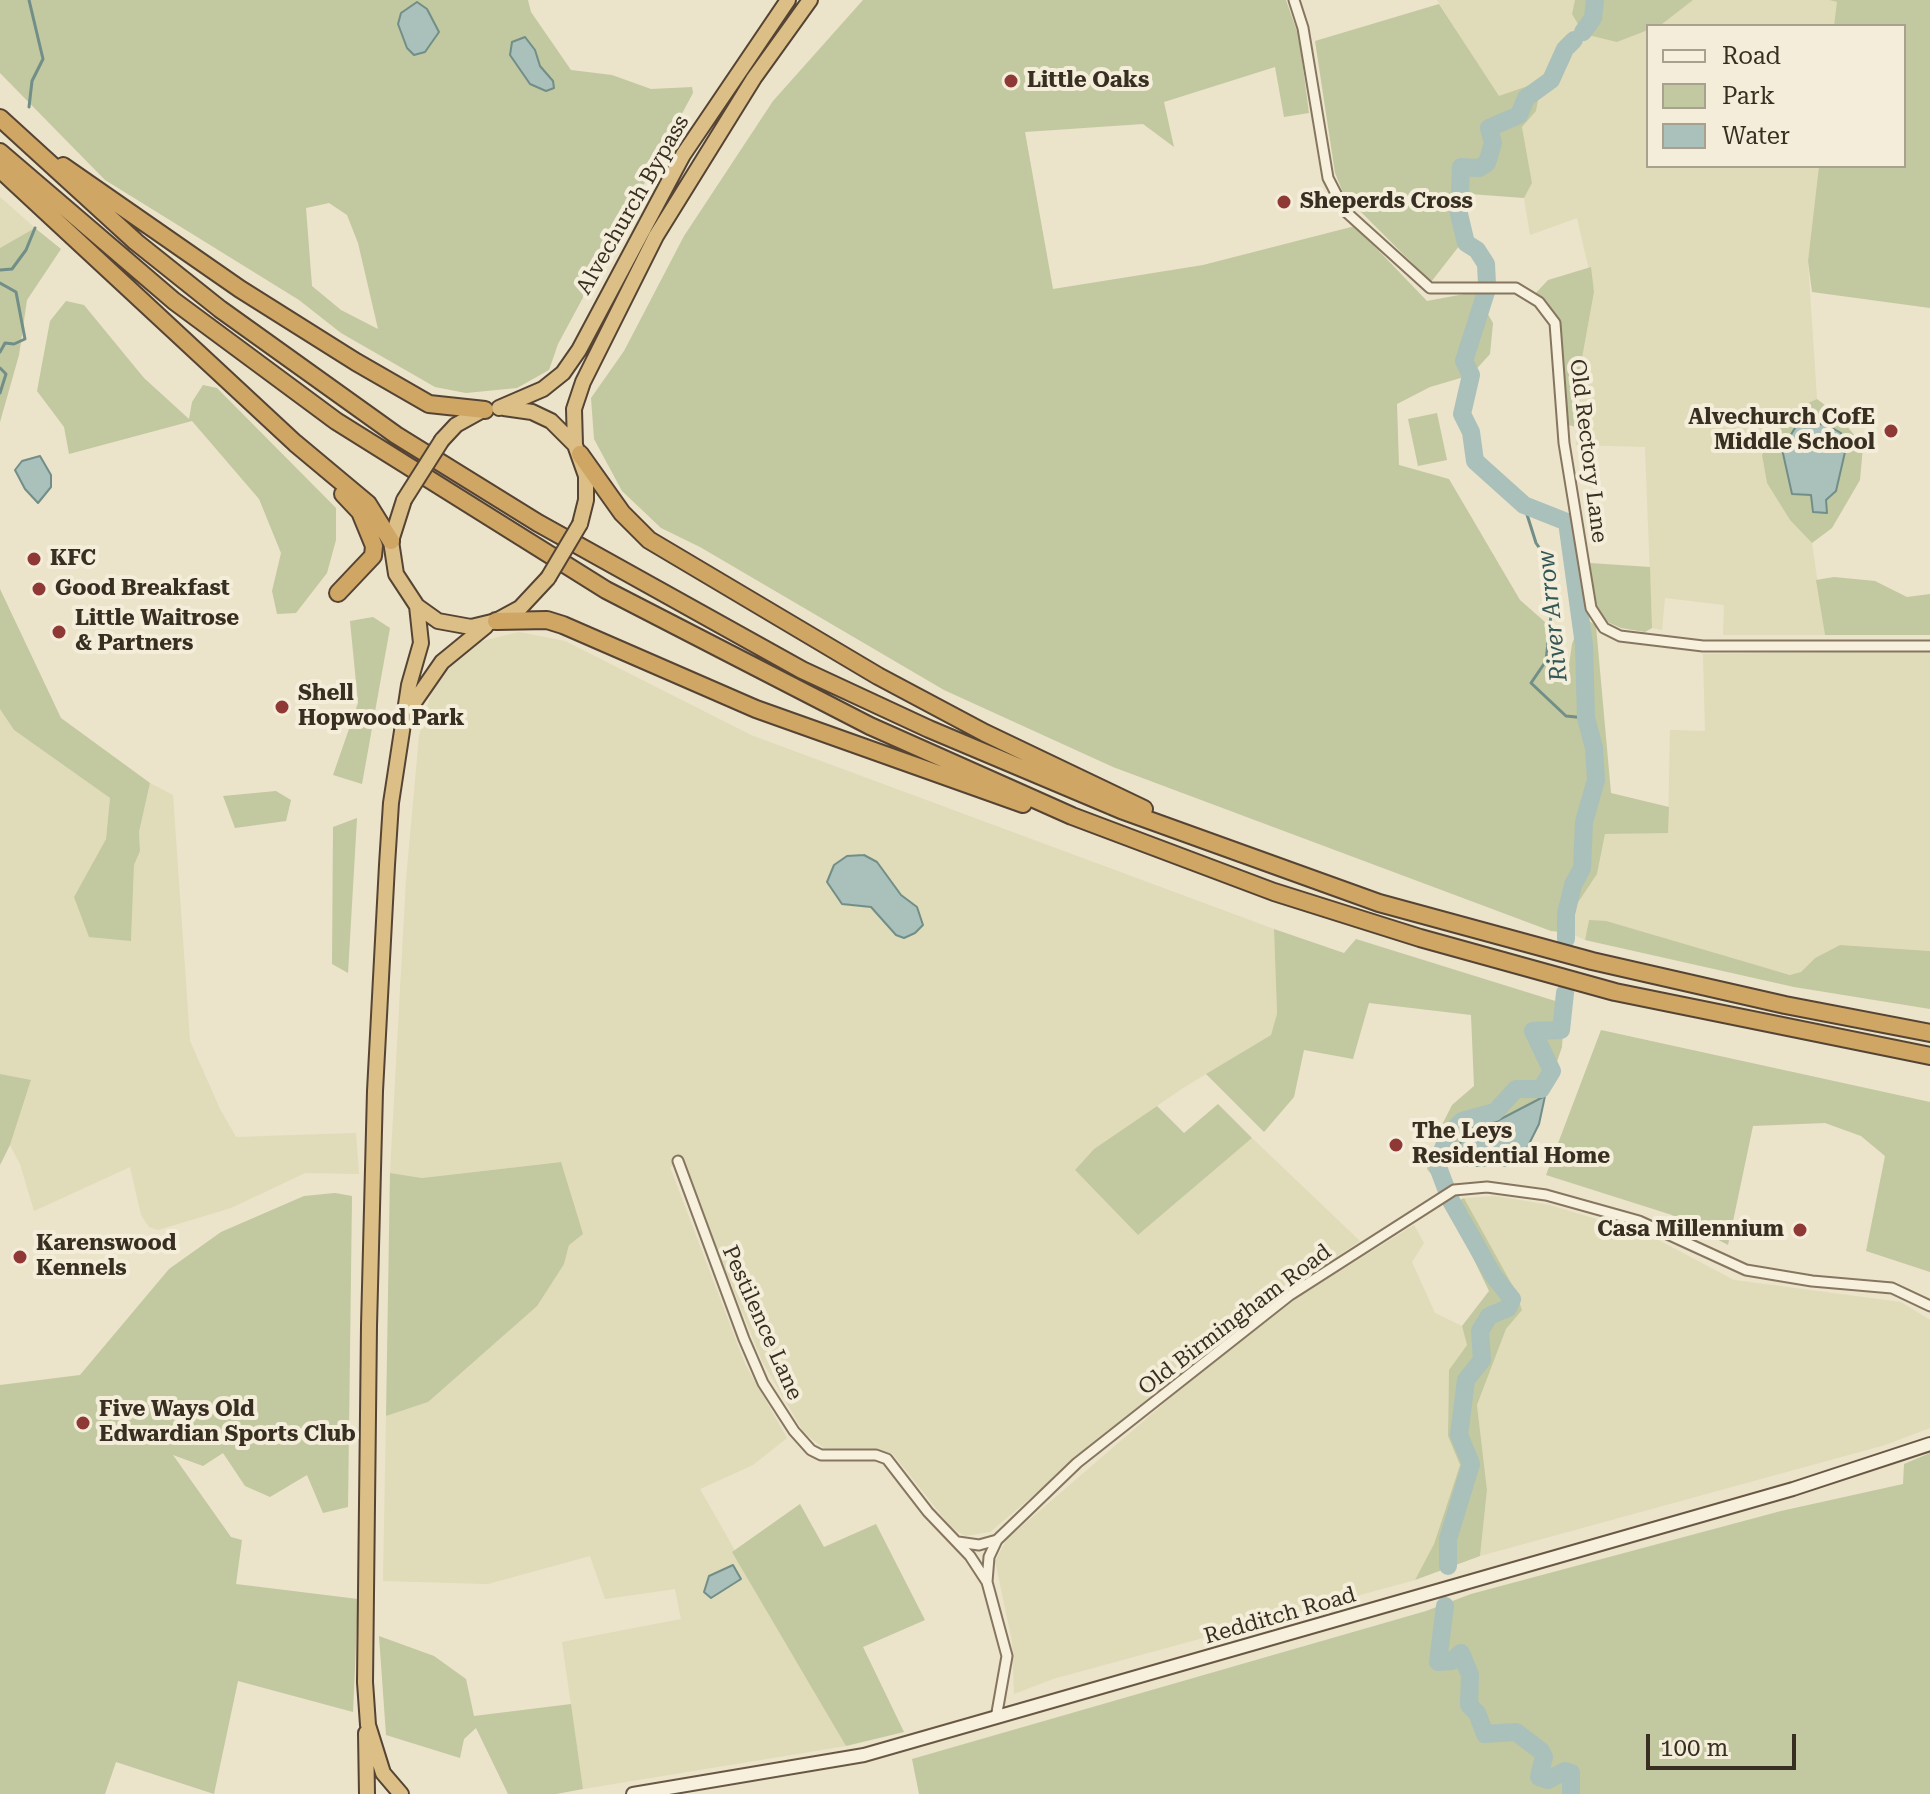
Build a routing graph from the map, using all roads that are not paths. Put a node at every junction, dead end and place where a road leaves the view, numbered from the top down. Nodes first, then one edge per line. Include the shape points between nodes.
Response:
1 (788, 0) edge
2 (810, 0) edge
3 (1294, 0) edge
4 (0, 118) edge
5 (22, 139) junction
6 (0, 152) edge
7 (0, 169) edge
8 (492, 409) junction
9 (295, 443) junction
10 (578, 449) junction
11 (391, 541) junction
12 (338, 593) dead end
13 (417, 606) junction
14 (492, 622) junction
15 (1930, 646) edge
16 (408, 711) junction
17 (1072, 816) junction
18 (1200, 840) junction
19 (1930, 1033) edge
20 (1930, 1056) edge
21 (678, 1161) dead end
22 (1930, 1306) edge
23 (1930, 1444) edge
24 (997, 1540) junction
25 (958, 1542) junction
26 (987, 1582) junction
27 (996, 1718) junction
28 (368, 1725) junction
29 (367, 1794) edge
30 (401, 1794) edge
31 (633, 1794) edge

1 - 8 highway, Alvechurch Bypass via 683,155 563,373 543,389
2 - 10 highway, Alvechurch Bypass via 754,78 656,236 583,382 574,409
3 - 15 street, Old Rectory Lane via 1328,178 1345,211 1430,288 1516,288 1539,302 1555,323 1564,443 1591,608 1604,628 1620,636 1703,646
4 - 5 highway
5 - 8 highway via 240,289 429,404
5 - 18 highway via 220,309 396,435 538,523 802,670 929,729
6 - 17 highway via 174,301 336,421 477,512 727,655
7 - 9 highway
8 - 10 highway via 532,412 551,421
8 - 11 highway, bridge via 456,425 442,440 404,500
9 - 11 highway via 368,504
9 - 12 highway via 360,512 371,532 373,556
10 - 14 highway, bridge via 587,488 580,524 548,578 520,608
10 - 18 highway via 622,513 649,540 891,683
11 - 13 highway via 396,574
13 - 14 highway via 453,626
13 - 16 highway via 421,643
14 - 16 highway via 442,662
14 - 17 highway via 547,620 563,625 849,745 1008,801
16 - 28 highway via 391,803 375,1091
17 - 20 highway via 1274,892 1538,972
18 - 19 highway via 1379,903 1543,949
21 - 25 street, Pestilence Lane via 744,1339 763,1383 794,1431 821,1455 887,1459
22 - 24 street, Old Birmingham Road via 1892,1288 1746,1270 1639,1221 1558,1198 1505,1188 1454,1190 1290,1295 1077,1463
23 - 27 main road, Redditch Road via 1793,1489
24 - 25 street via 979,1545
24 - 26 street
25 - 26 street, Pestilence Lane
26 - 27 street via 1007,1656
27 - 31 main road, Redditch Road via 864,1755
28 - 29 highway
28 - 30 highway via 383,1773

